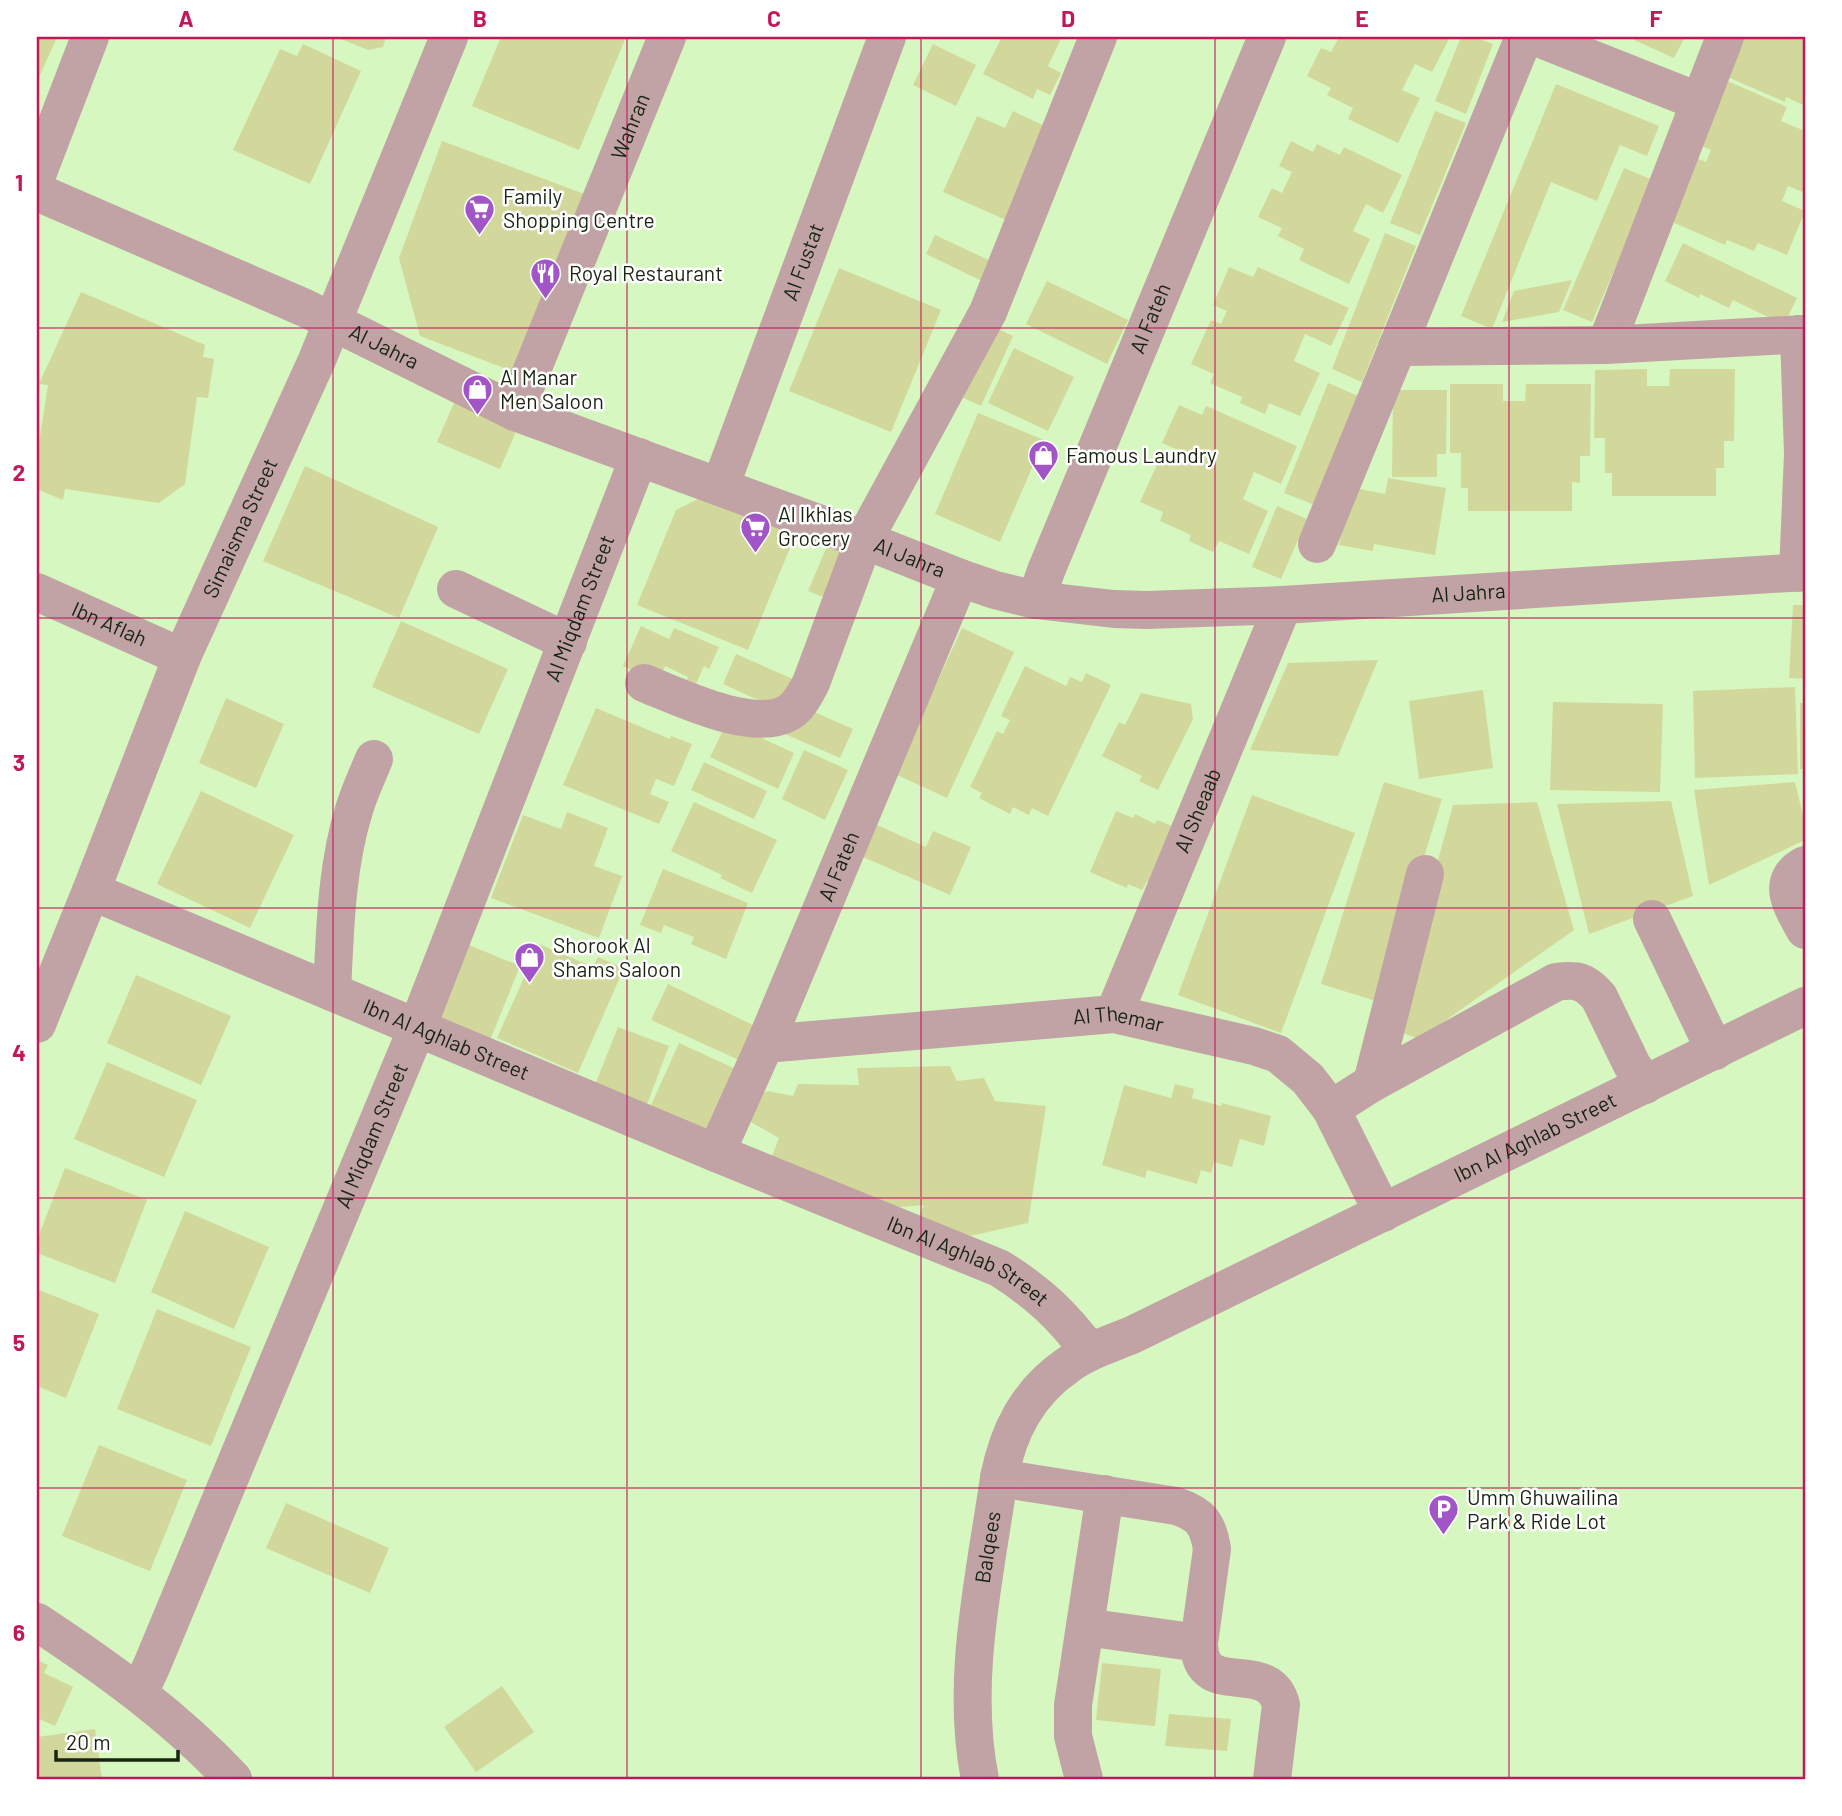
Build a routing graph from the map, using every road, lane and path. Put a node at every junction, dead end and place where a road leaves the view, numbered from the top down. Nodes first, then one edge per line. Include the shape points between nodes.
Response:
1 (90, 37) edge
2 (449, 37) edge
3 (667, 37) edge
4 (887, 37) edge
5 (1098, 37) edge
6 (1267, 37) edge
7 (1524, 37) edge
8 (1536, 37) edge
9 (1725, 37) edge
10 (1700, 102) junction
11 (37, 175) edge
12 (37, 192) edge
13 (332, 322) junction
14 (1802, 334) edge
15 (1606, 345) junction
16 (1397, 347) junction
17 (515, 412) junction
18 (639, 457) junction
19 (720, 487) junction
20 (864, 540) junction
21 (1317, 544) dead end
22 (1802, 573) edge
23 (960, 578) junction
24 (456, 589) dead end
25 (37, 592) edge
26 (1037, 600) junction
27 (1283, 605) junction
28 (568, 642) junction
29 (182, 657) junction
30 (643, 683) dead end
31 (374, 759) dead end
32 (1805, 865) edge
33 (1425, 874) dead end
34 (91, 891) junction
35 (1652, 919) dead end
36 (1805, 930) edge
37 (332, 992) junction
38 (41, 1003) edge
39 (1805, 1006) edge
40 (1114, 1014) junction
41 (417, 1028) junction
42 (765, 1044) junction
43 (1715, 1051) junction
44 (1372, 1083) junction
45 (1644, 1085) junction
46 (1331, 1109) junction
47 (716, 1153) junction
48 (1383, 1213) junction
49 (1090, 1352) junction
50 (999, 1478) junction
51 (1105, 1494) junction
52 (37, 1622) edge
53 (1085, 1627) junction
54 (1199, 1643) junction
55 (139, 1693) junction
56 (200, 1765) edge
57 (233, 1779) edge
58 (980, 1779) edge
59 (1084, 1779) edge
60 (1272, 1779) edge

1 - 11 street
2 - 13 street, Simaisma Street
3 - 17 street, Wahran
4 - 19 street, Al Fustat
5 - 20 street via 988,312
6 - 26 street, Al Fateh
7 - 16 street
8 - 10 street
9 - 10 street
10 - 15 street
12 - 13 street, Al Jahra
13 - 17 street, Al Jahra
13 - 29 street, Simaisma Street
14 - 15 street
14 - 22 street
15 - 16 street
16 - 21 street
17 - 18 street, Al Jahra
18 - 19 street, Al Jahra
18 - 28 street, Al Miqdam Street
19 - 20 street, Al Jahra
20 - 23 street, Al Jahra
20 - 30 street via 811,683 788,713 746,718
22 - 27 street, Al Jahra
23 - 26 street, Al Jahra
23 - 42 street, Al Fateh
24 - 28 street
25 - 29 street, Ibn Aflah
26 - 27 street, Al Jahra via 1136,610
27 - 40 street, Al Sheaab
28 - 41 street, Al Miqdam Street
29 - 34 street, Simaisma Street
31 - 37 street via 354,809 341,862
32 - 36 street via 1792,877 1788,896
33 - 44 street
34 - 37 street, Ibn Al Aghlab Street
34 - 38 street, Simaisma Street
35 - 43 street
37 - 41 street, Ibn Al Aghlab Street
39 - 43 street, Ibn Al Aghlab Street
40 - 42 street, Al Themar
40 - 46 street, Al Themar via 1278,1054 1308,1079
41 - 47 street, Ibn Al Aghlab Street
41 - 55 street, Al Miqdam Street
42 - 47 street, Al Fateh
43 - 45 street, Ibn Al Aghlab Street
44 - 45 street via 1556,982 1568,980 1580,982 1599,996
44 - 46 street
45 - 48 street, Ibn Al Aghlab Street
46 - 48 street, Al Themar
47 - 49 street, Ibn Al Aghlab Street via 999,1268 1049,1305
48 - 49 street, Ibn Al Aghlab Street
49 - 50 street, Balqees via 1047,1381 1029,1402 1004,1451
50 - 51 street
50 - 58 street, Balqees via 974,1648 971,1709
51 - 53 street
51 - 54 street via 1177,1506 1202,1521 1212,1549
52 - 55 street
53 - 54 street
53 - 59 street via 1072,1720
54 - 60 street via 1199,1655 1213,1674 1266,1683 1279,1696
55 - 56 street
56 - 57 street

